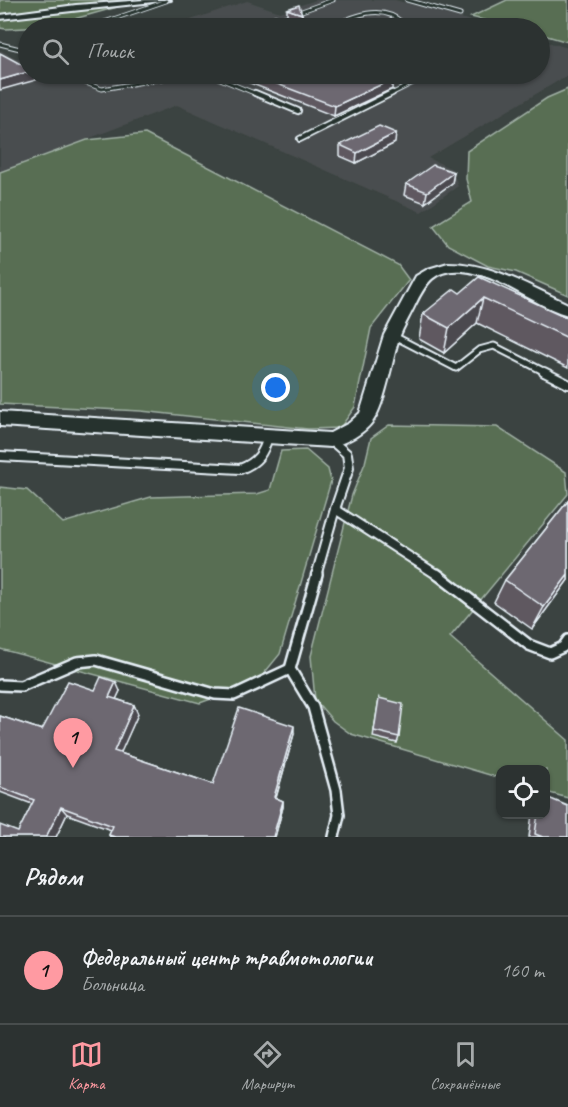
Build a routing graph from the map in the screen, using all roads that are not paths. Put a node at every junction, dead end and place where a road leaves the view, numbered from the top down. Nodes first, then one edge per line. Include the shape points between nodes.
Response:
1 (167, 0) edge
2 (333, 0) edge
3 (407, 0) edge
4 (460, 15) dead end
5 (0, 17) edge
6 (116, 18) edge
7 (281, 18) edge
8 (352, 18) edge
9 (400, 18) edge
10 (0, 44) edge
11 (18, 48) edge
12 (86, 84) edge
13 (132, 84) edge
14 (232, 84) edge
15 (411, 84) edge
16 (298, 111) dead end
17 (300, 139) dead end
18 (568, 310) edge
19 (392, 335) junction
20 (568, 384) edge
21 (0, 419) edge
22 (268, 436) junction
23 (330, 440) junction
24 (0, 456) edge
25 (335, 509) junction
26 (568, 640) edge
27 (290, 669) junction
28 (0, 685) edge
29 (334, 837) edge

1 - 5 street
1 - 6 lane
2 - 7 lane
3 - 4 lane
8 - 9 lane via 372,10 392,12
10 - 11 lane
12 - 13 lane via 102,89
14 - 16 lane
15 - 17 lane
18 - 19 street via 487,272 448,267 420,279
19 - 20 lane via 456,368 488,345
19 - 23 street via 368,415 361,425
21 - 22 street
22 - 23 street
22 - 24 lane via 264,454 251,466 240,469
23 - 25 lane via 347,454 349,468
25 - 26 lane via 453,585 530,645 550,653
25 - 27 lane
27 - 28 lane via 234,695 215,694 96,660 78,661 32,684
27 - 29 lane via 313,706 336,790 339,815

